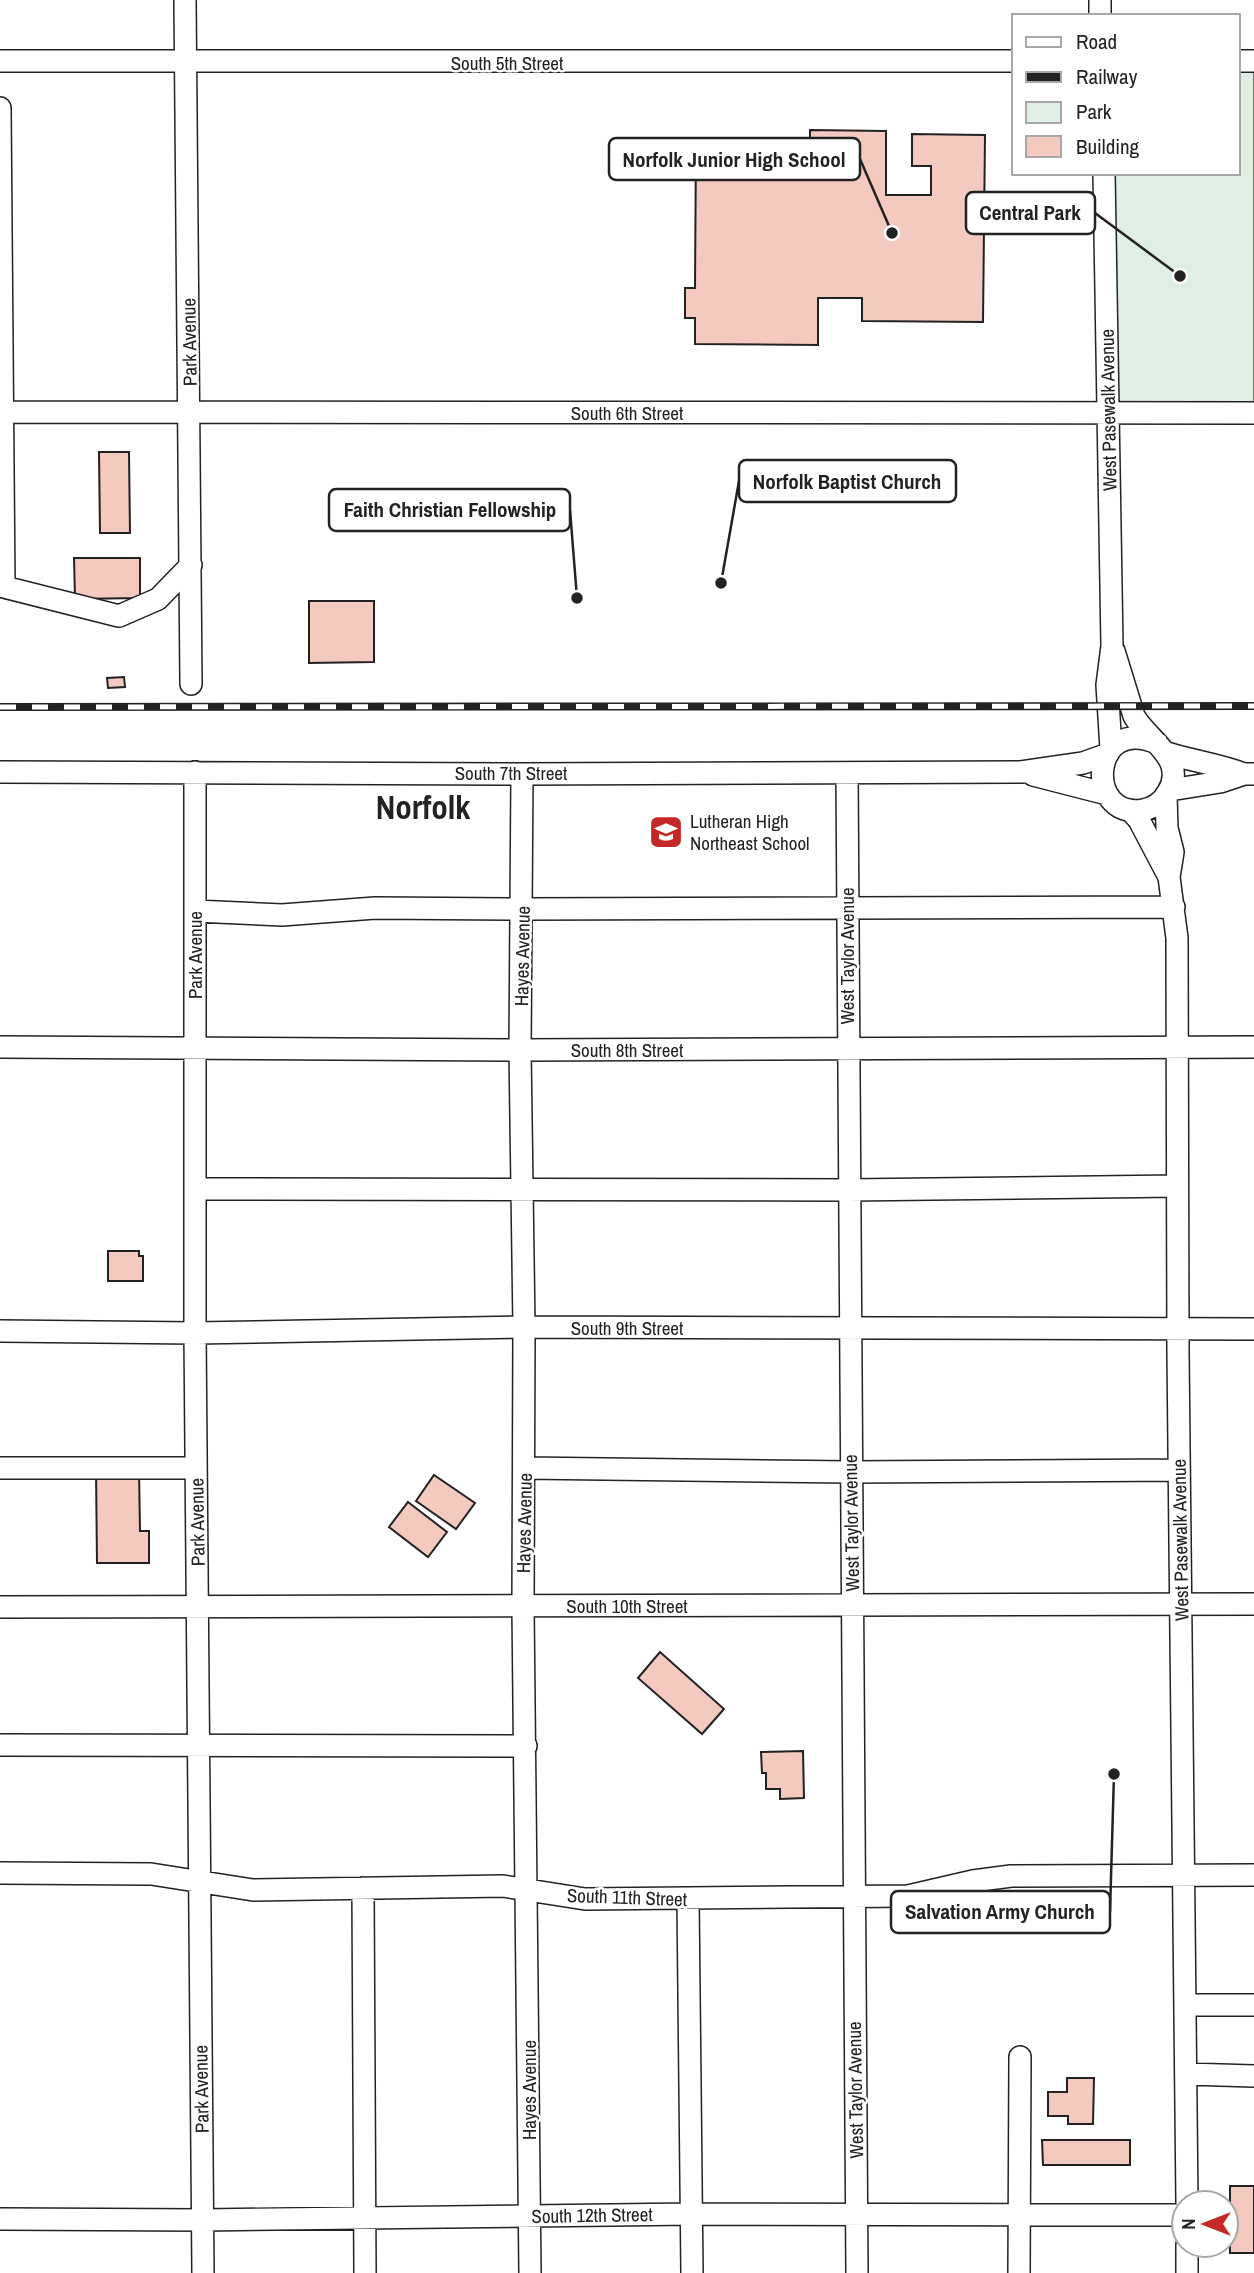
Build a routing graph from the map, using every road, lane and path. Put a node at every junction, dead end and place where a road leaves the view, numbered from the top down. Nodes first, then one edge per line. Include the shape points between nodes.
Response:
1 (185, 0) edge
2 (0, 61) edge
3 (186, 61) junction
4 (1012, 61) edge
5 (0, 108) edge
6 (1104, 175) edge
7 (2, 412) edge
8 (190, 412) junction
9 (1254, 413) edge
10 (1108, 414) junction
11 (191, 565) junction
12 (2, 586) edge
13 (1112, 646) junction
14 (191, 684) dead end
15 (1162, 748) junction
16 (1109, 751) junction
17 (0, 772) edge
18 (195, 772) junction
19 (1021, 772) junction
20 (847, 773) junction
21 (522, 774) junction
22 (1249, 774) edge
23 (1168, 792) junction
24 (1107, 794) junction
25 (1130, 810) junction
26 (1169, 877) junction
27 (1174, 907) junction
28 (847, 908) junction
29 (523, 909) junction
30 (195, 911) junction
31 (195, 1046) junction
32 (1176, 1046) junction
33 (0, 1047) edge
34 (1254, 1047) edge
35 (848, 1049) junction
36 (520, 1050) junction
37 (1177, 1186) junction
38 (522, 1188) junction
39 (195, 1189) junction
40 (849, 1190) junction
41 (524, 1327) junction
42 (849, 1329) junction
43 (1178, 1329) junction
44 (1254, 1329) edge
45 (0, 1331) edge
46 (195, 1332) junction
47 (0, 1468) edge
48 (196, 1468) junction
49 (525, 1468) junction
50 (1179, 1470) junction
51 (850, 1472) junction
52 (853, 1604) junction
53 (1181, 1604) junction
54 (1254, 1604) edge
55 (0, 1607) edge
56 (523, 1607) junction
57 (198, 1608) junction
58 (199, 1744) junction
59 (0, 1745) edge
60 (526, 1746) junction
61 (0, 1873) edge
62 (1183, 1875) junction
63 (1254, 1875) edge
64 (199, 1880) junction
65 (363, 1888) junction
66 (528, 1889) junction
67 (853, 1896) junction
68 (688, 1899) junction
69 (1186, 2005) junction
70 (1254, 2005) edge
71 (1020, 2057) dead end
72 (1187, 2074) junction
73 (1254, 2076) edge
74 (1188, 2189) edge
75 (692, 2214) junction
76 (856, 2214) junction
77 (1019, 2215) junction
78 (1170, 2215) edge
79 (529, 2216) junction
80 (364, 2218) junction
81 (0, 2219) edge
82 (203, 2220) junction
83 (203, 2273) edge
84 (365, 2273) edge
85 (530, 2273) edge
86 (692, 2273) edge
87 (856, 2273) edge
88 (1019, 2273) edge

1 - 3 street, Park Avenue
2 - 3 street, South 5th Street
3 - 4 street, South 5th Street
3 - 8 street, Park Avenue
5 - 7 street
6 - 10 street, West Pasewalk Avenue
7 - 8 street, South 6th Street
7 - 12 street
8 - 10 street, South 6th Street
8 - 11 street, Park Avenue
9 - 10 street, South 6th Street
10 - 13 street, West Pasewalk Avenue
11 - 12 street via 158,599 119,616
11 - 14 street, Park Avenue
13 - 15 street, West Pasewalk Avenue via 1134,716
13 - 16 street, West Pasewalk Avenue via 1107,685
15 - 16 street via 1136,738
15 - 22 street via 1189,760
15 - 23 street via 1174,771
16 - 19 street, South 7th Street via 1083,763
16 - 24 street via 1101,774
17 - 18 street, South 7th Street
18 - 21 street, South 7th Street
18 - 30 street, Park Avenue
19 - 20 street, South 7th Street
19 - 24 street, South 7th Street
20 - 21 street, South 7th Street
20 - 28 street, West Taylor Avenue
21 - 29 street, Hayes Avenue
22 - 23 street
23 - 25 street via 1153,807
23 - 26 street, West Pasewalk Avenue via 1167,828 1173,852
24 - 25 street
25 - 26 street, West Pasewalk Avenue
26 - 27 street, West Pasewalk Avenue
27 - 28 street
27 - 32 street, West Pasewalk Avenue
28 - 29 street
28 - 35 street, West Taylor Avenue
29 - 30 street via 375,908 282,915
29 - 36 street, Hayes Avenue
30 - 31 street, Park Avenue
31 - 33 street, South 8th Street
31 - 36 street, South 8th Street
31 - 39 street, Park Avenue
32 - 34 street, South 8th Street
32 - 35 street, South 8th Street
32 - 37 street, West Pasewalk Avenue
35 - 36 street, South 8th Street
35 - 40 street, West Taylor Avenue
36 - 38 street, Hayes Avenue
37 - 40 street
37 - 43 street, West Pasewalk Avenue
38 - 39 street
38 - 40 street
38 - 41 street, Hayes Avenue
39 - 46 street, Park Avenue
40 - 42 street, West Taylor Avenue
41 - 42 street, South 9th Street
41 - 46 street, South 9th Street
41 - 49 street, Hayes Avenue
42 - 43 street, South 9th Street
42 - 51 street, West Taylor Avenue
43 - 44 street, South 9th Street
43 - 50 street, West Pasewalk Avenue
45 - 46 street, South 9th Street
46 - 48 street, Park Avenue
47 - 48 street
48 - 57 street, Park Avenue
49 - 51 street
49 - 56 street, Hayes Avenue
50 - 51 street
50 - 53 street, West Pasewalk Avenue
51 - 52 street, West Taylor Avenue
52 - 53 street, South 10th Street
52 - 56 street, South 10th Street
52 - 67 street, West Taylor Avenue
53 - 54 street, South 10th Street
53 - 62 street, West Pasewalk Avenue
55 - 57 street, South 10th Street
56 - 57 street, South 10th Street
56 - 60 street, Hayes Avenue
57 - 58 street, Park Avenue
58 - 59 street
58 - 60 street
58 - 64 street, Park Avenue
60 - 66 street, Hayes Avenue
61 - 64 street, South 11th Street via 151,1874
62 - 63 street, South 11th Street
62 - 67 street, South 11th Street via 1011,1876 908,1896
62 - 69 street, West Pasewalk Avenue
64 - 65 street, South 11th Street via 253,1890
64 - 82 street, Park Avenue
65 - 66 street, South 11th Street
65 - 80 street
66 - 68 street, South 11th Street via 585,1899
66 - 79 street, Hayes Avenue
67 - 68 street, South 11th Street
67 - 76 street, West Taylor Avenue
68 - 75 street
69 - 70 street
69 - 72 street, West Pasewalk Avenue
71 - 77 street
72 - 73 street
72 - 74 street, West Pasewalk Avenue
75 - 76 street, South 12th Street
75 - 79 street, South 12th Street
75 - 86 street
76 - 77 street, South 12th Street
76 - 87 street, West Taylor Avenue
77 - 78 street, South 12th Street
77 - 88 street
79 - 80 street, South 12th Street
79 - 85 street, Hayes Avenue
80 - 82 street, South 12th Street
80 - 84 street
81 - 82 street, South 12th Street
82 - 83 street, Park Avenue

